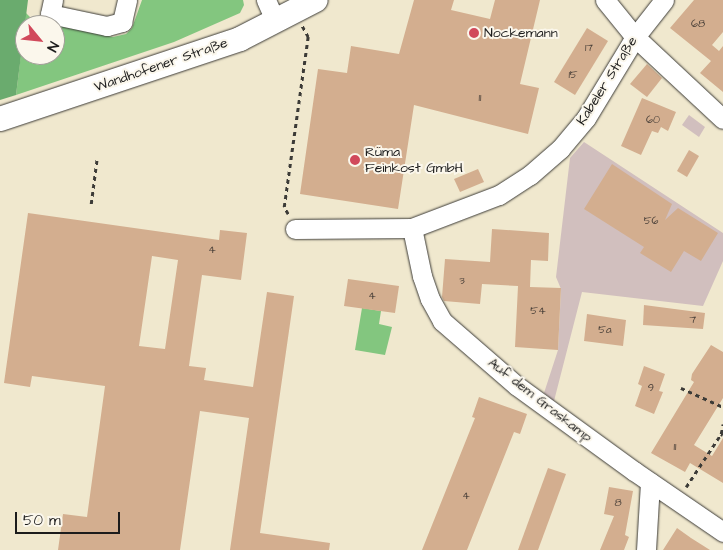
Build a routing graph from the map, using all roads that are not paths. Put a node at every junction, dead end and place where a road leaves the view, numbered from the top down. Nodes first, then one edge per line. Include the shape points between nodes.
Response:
1 (53, 0) edge
2 (127, 0) edge
3 (266, 0) edge
4 (316, 0) edge
5 (605, 0) edge
6 (664, 0) edge
7 (285, 17) junction
8 (635, 37) junction
9 (721, 112) edge
10 (0, 119) edge
11 (412, 228) junction
12 (295, 229) road end
13 (650, 482) junction
14 (723, 532) edge
15 (646, 550) edge

1 - 2 street via 50,14 107,26 122,22
3 - 7 street
4 - 7 main road, Wandhofener Straße
5 - 8 street
6 - 8 street, Kabeler Straße
7 - 10 main road, Wandhofener Straße via 205,51
8 - 9 street
8 - 11 street, Kabeler Straße via 586,118 560,149 530,175 499,195
11 - 12 street, Kabeler Straße
11 - 13 street, Auf dem Graskamp via 422,276 442,321 517,386
13 - 14 street, Auf dem Graskamp
13 - 15 street

